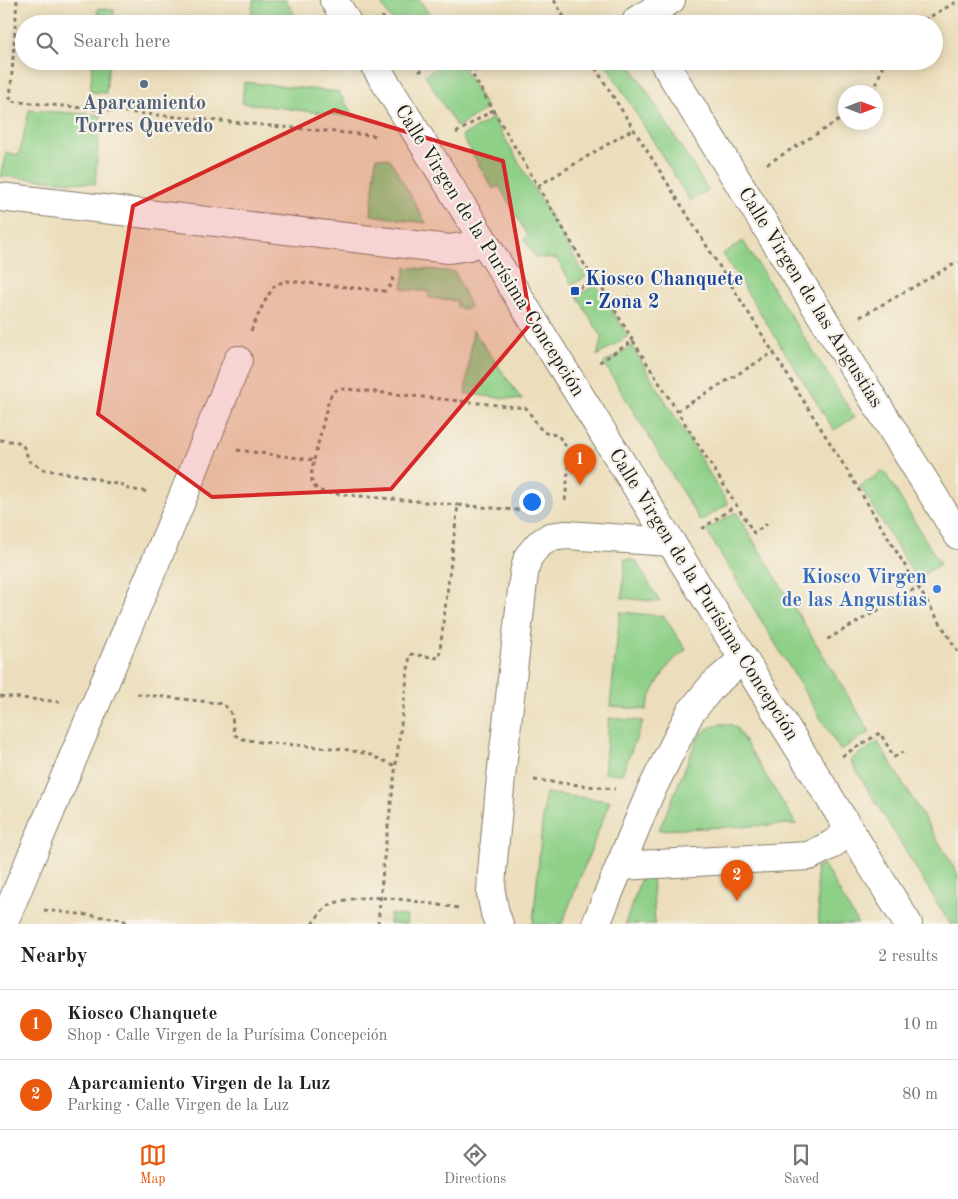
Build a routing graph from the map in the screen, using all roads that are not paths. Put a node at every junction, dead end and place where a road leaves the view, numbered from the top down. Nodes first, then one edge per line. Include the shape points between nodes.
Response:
1 (334, 0) edge
2 (671, 0) edge
3 (343, 15) edge
4 (634, 15) edge
5 (378, 70) edge
6 (669, 70) edge
7 (0, 197) edge
8 (482, 238) junction
9 (238, 360) road end
10 (958, 535) edge
11 (671, 542) junction
12 (743, 659) junction
13 (850, 830) junction
14 (620, 866) junction
15 (8, 912) edge
16 (497, 918) edge
17 (596, 924) edge
18 (908, 924) edge

1 - 3 street
2 - 4 street
5 - 8 street, Calle Virgen de la Purísima Concepción
6 - 10 street, Calle Virgen de las Angustias
7 - 8 street via 449,249 469,246
8 - 11 street, Calle Virgen de la Purísima Concepción
9 - 15 street
11 - 12 street, Calle Virgen de la Purísima Concepción
11 - 16 street via 566,535 550,537 528,556 492,872 491,893
12 - 13 street, Calle Virgen de la Purísima Concepción
12 - 14 street via 713,685 690,713 650,793
13 - 14 street via 809,856
13 - 18 street, Calle Virgen de la Purísima Concepción
14 - 17 street

